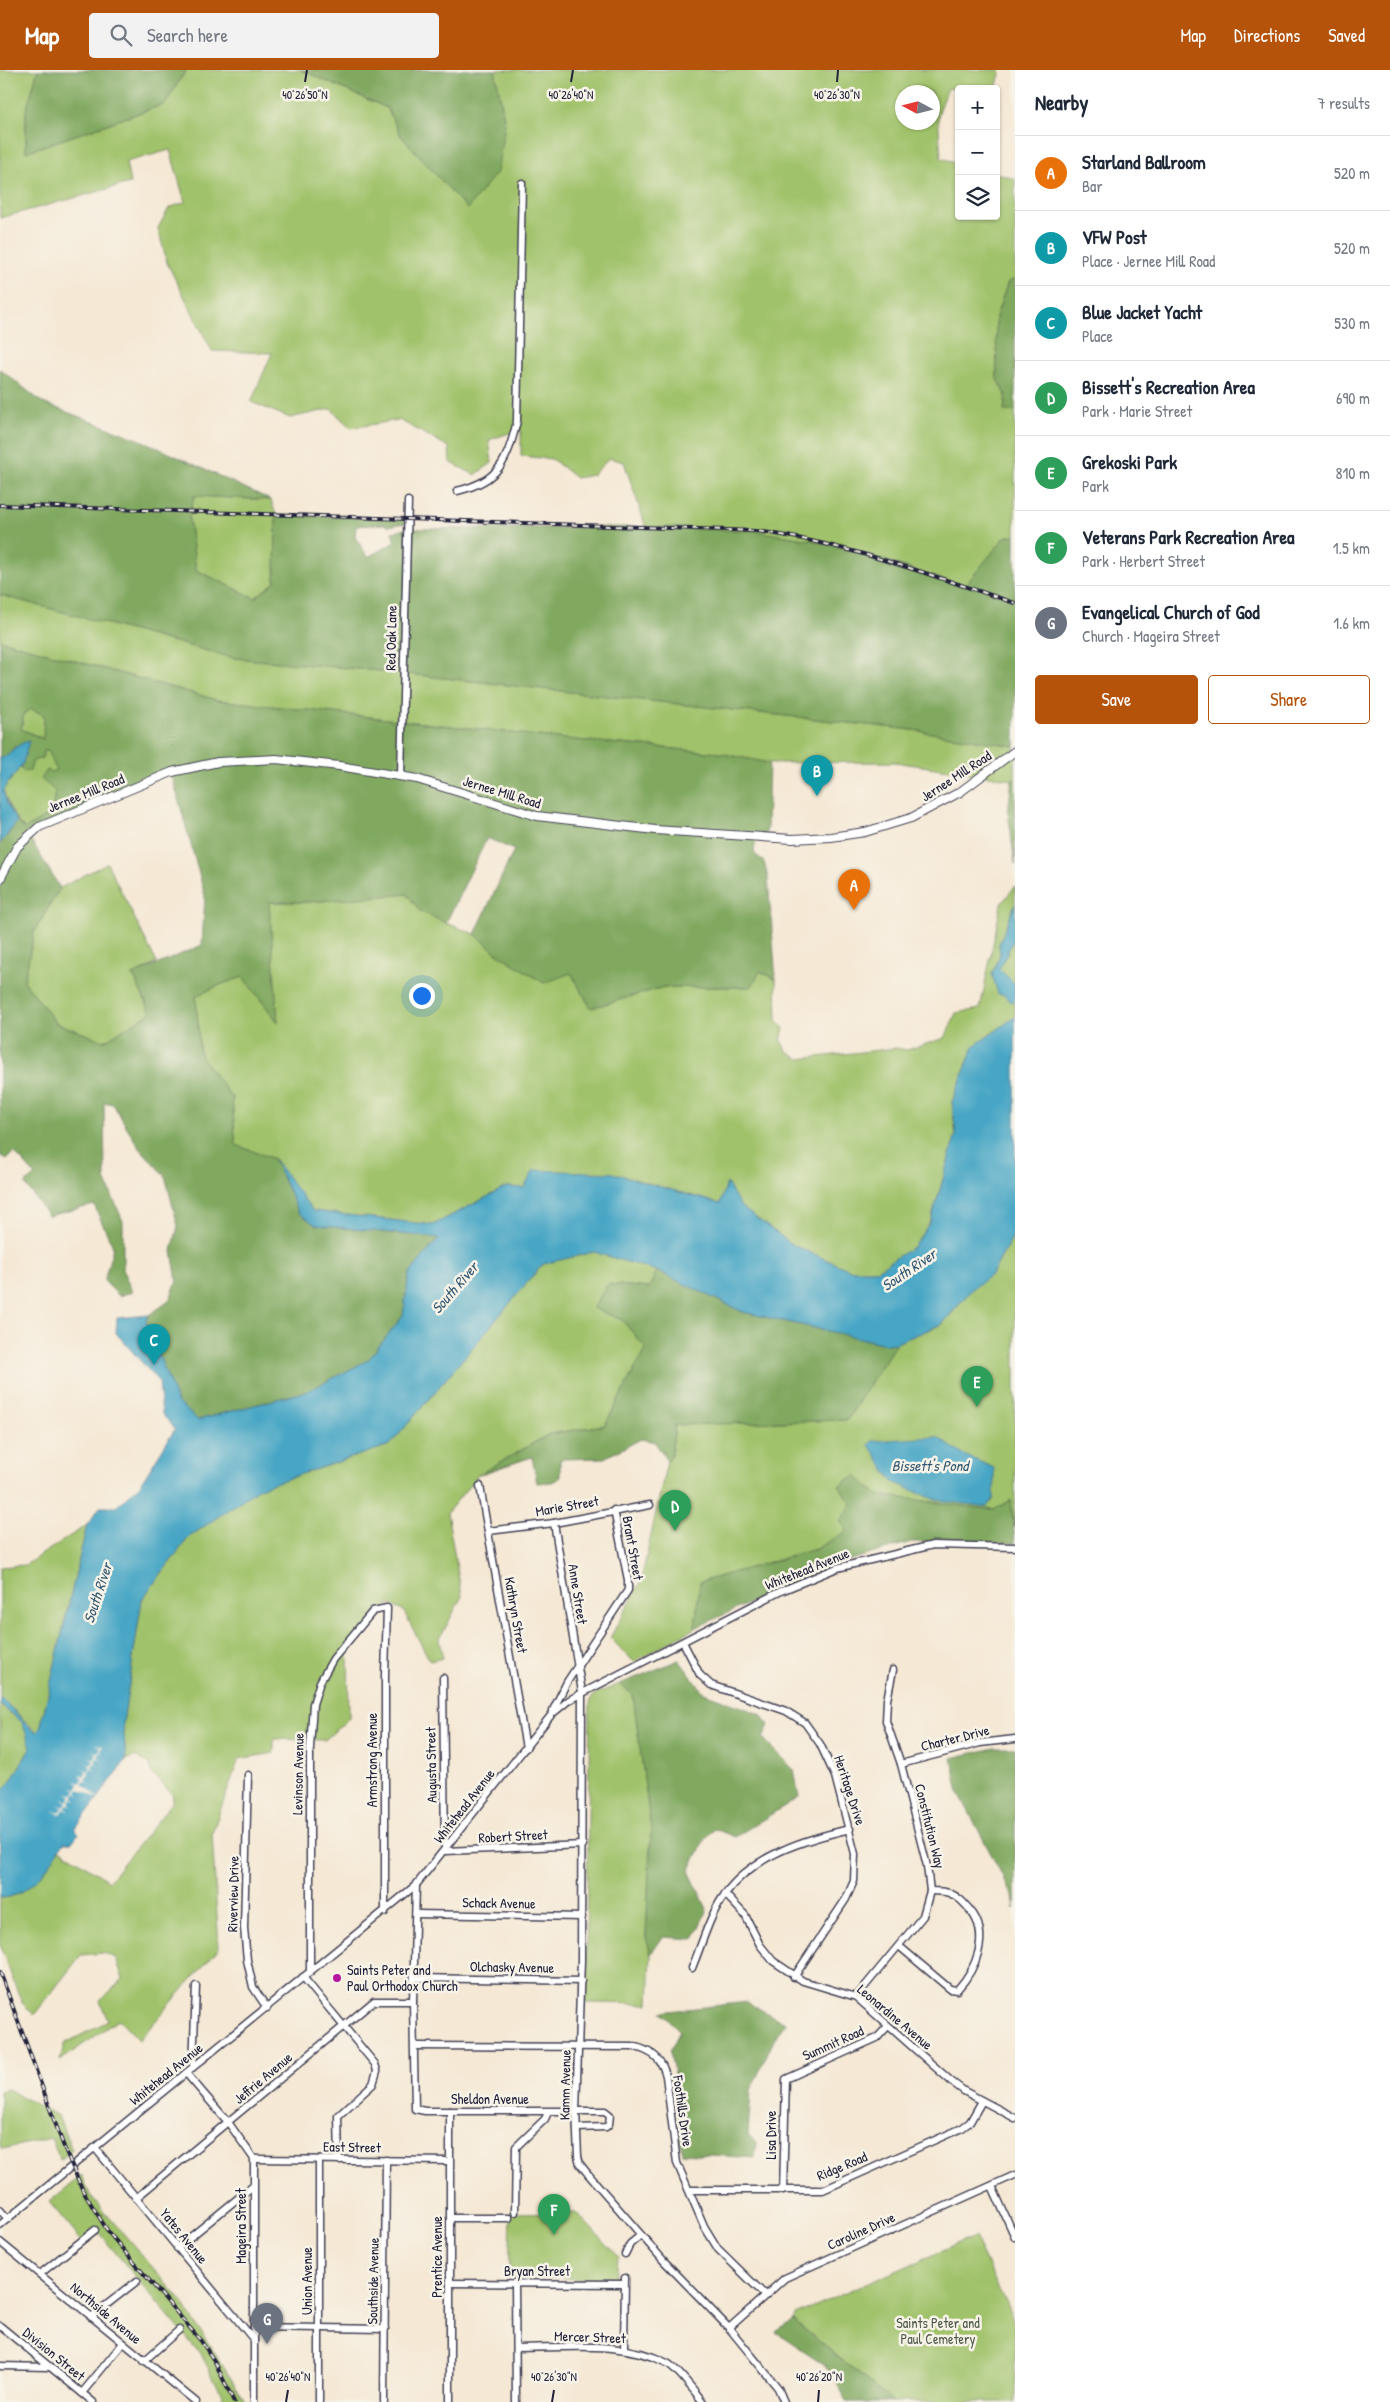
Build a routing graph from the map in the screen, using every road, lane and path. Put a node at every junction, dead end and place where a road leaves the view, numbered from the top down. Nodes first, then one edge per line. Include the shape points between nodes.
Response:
1 (522, 183) dead end
2 (457, 491) dead end
3 (408, 501) dead end
4 (1015, 751) edge
5 (401, 775) junction
6 (0, 879) edge
7 (480, 1486) dead end
8 (650, 1505) dead end
9 (614, 1510) junction
10 (554, 1523) junction
11 (488, 1531) junction
12 (1015, 1547) edge
13 (387, 1608) joint
14 (683, 1642) junction
15 (577, 1668) junction
16 (893, 1670) dead end
17 (443, 1678) dead end
18 (582, 1692) junction
19 (552, 1714) junction
20 (1015, 1739) edge
21 (526, 1748) junction
22 (901, 1764) junction
23 (248, 1775) dead end
24 (850, 1828) junction
25 (583, 1845) junction
26 (445, 1851) junction
27 (416, 1885) junction
28 (930, 1891) junction
29 (725, 1894) junction
30 (385, 1912) junction
31 (416, 1914) junction
32 (582, 1917) junction
33 (899, 1946) junction
34 (692, 1968) dead end
35 (310, 1972) junction
36 (303, 1977) junction
37 (794, 1977) junction
38 (414, 1978) junction
39 (580, 1981) junction
40 (196, 1986) dead end
41 (856, 1997) junction
42 (413, 2001) junction
43 (267, 2008) junction
44 (888, 2026) junction
45 (344, 2027) junction
46 (415, 2046) junction
47 (578, 2048) junction
48 (193, 2067) junction
49 (186, 2073) junction
50 (786, 2079) joint
51 (982, 2101) junction
52 (450, 2111) junction
53 (576, 2111) junction
54 (548, 2112) junction
55 (1015, 2118) edge
56 (228, 2122) junction
57 (577, 2128) junction
58 (95, 2148) junction
59 (254, 2159) junction
60 (319, 2160) junction
61 (339, 2160) junction
62 (386, 2160) junction
63 (449, 2161) junction
64 (1015, 2175) edge
65 (253, 2186) junction
66 (992, 2186) junction
67 (690, 2190) junction
68 (783, 2191) junction
69 (136, 2198) junction
70 (0, 2210) edge
71 (515, 2212) dead end
72 (450, 2218) junction
73 (508, 2218) dead end
74 (8, 2219) junction
75 (0, 2225) edge
76 (94, 2230) dead end
77 (641, 2235) junction
78 (1015, 2237) edge
79 (0, 2242) edge
80 (177, 2248) junction
81 (625, 2254) dead end
82 (40, 2274) junction
83 (137, 2281) dead end
84 (450, 2283) junction
85 (515, 2283) junction
86 (765, 2295) junction
87 (91, 2317) junction
88 (0, 2326) edge
89 (254, 2326) junction
90 (319, 2328) junction
91 (729, 2328) junction
92 (385, 2329) junction
93 (179, 2330) dead end
94 (254, 2340) junction
95 (123, 2343) junction
96 (516, 2348) junction
97 (624, 2349) junction
98 (144, 2361) junction
99 (0, 2366) edge
100 (49, 2366) junction
101 (82, 2393) junction
102 (93, 2402) edge
103 (196, 2402) edge
104 (254, 2402) edge
105 (319, 2402) edge
106 (384, 2402) edge
107 (450, 2402) edge
108 (516, 2402) edge
109 (704, 2402) edge
110 (784, 2402) edge

1 - 2 street via 517,421 511,444 489,480
3 - 5 street, Red Oak Lane
4 - 5 street, Jernee Mill Road via 960,792 927,811 882,828 831,838 655,830 545,817 521,813
5 - 6 street, Jernee Mill Road via 276,759 218,762 172,772 39,827 17,847
7 - 11 street, Kathryn Street
8 - 9 street, Marie Street
9 - 10 street, Marie Street
9 - 15 street, Brant Street via 628,1590
10 - 11 street, Marie Street
10 - 15 street, Anne Street
11 - 21 street, Kathryn Street
12 - 14 street, Whitehead Avenue via 933,1545 837,1568 781,1591
13 - 30 street, Armstrong Avenue
13 - 35 street, Levinson Avenue via 373,1611 333,1659 320,1682 313,1704 310,1748
14 - 18 street, Whitehead Avenue
14 - 24 street, Heritage Drive via 700,1675 711,1685 786,1711 805,1723 820,1744 835,1776
15 - 18 street, Anne Street
15 - 19 street
16 - 22 street, Constitution Way via 886,1721
17 - 26 street, Augusta Street
18 - 19 street, Whitehead Avenue
18 - 25 street, Kamm Avenue
19 - 21 street, Whitehead Avenue
20 - 22 street, Charter Drive via 980,1743
21 - 26 street, Whitehead Avenue
22 - 28 street, Constitution Way via 928,1866
23 - 43 street, Riverview Drive via 244,1928 253,1987
24 - 29 street via 778,1852 742,1877
24 - 37 street, Heritage Drive via 855,1854 854,1881 846,1899
25 - 26 street, Robert Street
25 - 32 street, Kamm Avenue
26 - 27 street, Whitehead Avenue
27 - 30 street, Whitehead Avenue
27 - 31 street
28 - 33 street, Constitution Way via 922,1916
28 - 33 street via 955,1896 972,1913 980,1940 974,1968 957,1990 950,1989
29 - 34 street
29 - 37 street, Leonardine Avenue via 745,1915 773,1961
30 - 35 street, Whitehead Avenue
31 - 32 street, Schack Avenue
31 - 38 street
32 - 39 street, Kamm Avenue
33 - 41 street, Constitution Way
35 - 36 street, Whitehead Avenue
36 - 43 street, Whitehead Avenue
36 - 45 street
37 - 41 street, Leonardine Avenue
38 - 39 street, Olchasky Avenue
38 - 42 street
39 - 47 street, Kamm Avenue
40 - 48 street
41 - 44 street, Leonardine Avenue
42 - 45 street, Jeffrie Avenue via 374,2001
42 - 46 street
43 - 48 street, Whitehead Avenue
44 - 50 street, Summit Road via 877,2038
44 - 51 street, Leonardine Avenue via 952,2082
45 - 56 street, Jeffrie Avenue
45 - 61 street via 375,2064 377,2071 373,2084 338,2116
46 - 47 street, Foothills Drive
46 - 52 street, Sheldon Avenue via 415,2109
47 - 53 street, Kamm Avenue
47 - 67 street, Foothills Drive via 636,2047 656,2056 664,2066 677,2163
48 - 49 street, Whitehead Avenue
49 - 56 street
49 - 58 street, Whitehead Avenue
50 - 68 street, Lisa Drive
51 - 55 street, Leonardine Avenue
51 - 68 street, Ridge Road via 970,2122 952,2133 824,2190
52 - 54 street, Sheldon Avenue
52 - 63 street, Prentice Avenue
53 - 54 street, Sheldon Avenue
53 - 57 street, Kamm Avenue
53 - 57 street, Sheldon Avenue via 605,2111 610,2120 606,2127
54 - 71 street via 546,2119 516,2147
56 - 59 street
56 - 69 street, Jeffrie Avenue
57 - 77 street, Kamm Avenue via 580,2164
58 - 69 street, Yates Avenue
58 - 74 street, Whitehead Avenue
59 - 60 street, East Street
59 - 65 street, Mageira Street
60 - 61 street, East Street
60 - 90 street, Union Avenue
61 - 62 street, East Street
62 - 63 street, East Street
62 - 92 street, Southside Avenue
63 - 72 street, Prentice Avenue
64 - 66 street, Caroline Drive
65 - 80 street
65 - 89 street, Mageira Street
66 - 78 street
66 - 86 street, Caroline Drive via 786,2278
67 - 68 street, Ridge Road
67 - 86 street, Foothills Drive via 709,2238
69 - 80 street, Yates Avenue
70 - 74 street
72 - 73 street
72 - 84 street, Prentice Avenue
74 - 75 street, Whitehead Avenue
76 - 82 street
77 - 81 street via 630,2244
77 - 91 street, Kamm Avenue
79 - 82 street, Northside Avenue
80 - 94 street, Yates Avenue
82 - 87 street, Northside Avenue
83 - 87 street
84 - 85 street, Bryan Street
84 - 107 street, Prentice Avenue
85 - 96 street
85 - 97 street, Bryan Street via 624,2281
86 - 91 street, Caroline Drive
87 - 95 street, Northside Avenue
88 - 100 street, Division Street
89 - 90 street
89 - 94 street, Mageira Street
90 - 92 street
90 - 105 street, Union Avenue
91 - 110 street, Kamm Avenue via 778,2388
92 - 106 street, Southside Avenue
93 - 98 street
94 - 104 street, Mageira Street
95 - 98 street, Northside Avenue
95 - 101 street
96 - 97 street, Mercer Street
96 - 108 street
97 - 109 street, Mercer Street via 668,2364
98 - 103 street, Northside Avenue
99 - 100 street
100 - 101 street, Division Street
101 - 102 street, Division Street

